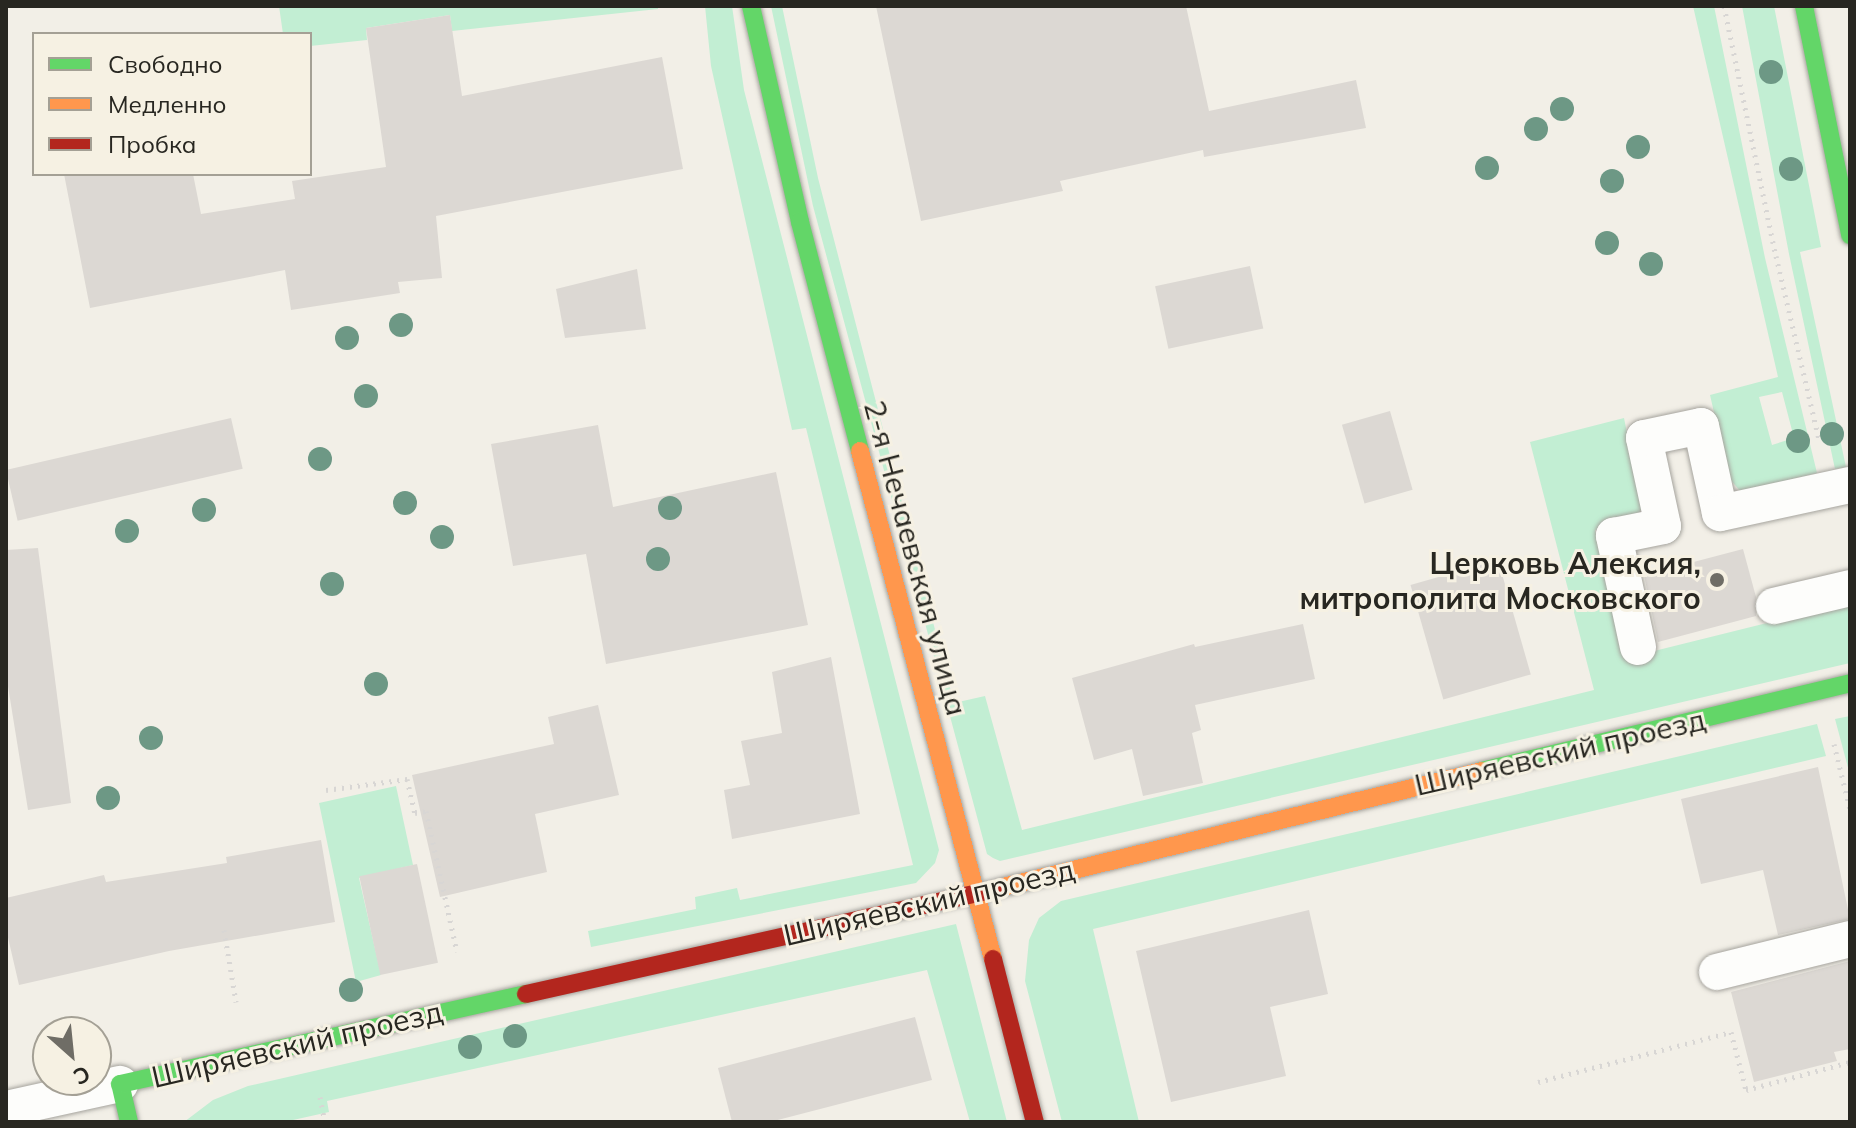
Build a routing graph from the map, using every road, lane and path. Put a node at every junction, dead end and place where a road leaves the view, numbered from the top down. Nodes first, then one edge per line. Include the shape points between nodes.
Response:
1 (751, 6) edge
2 (1724, 6) edge
3 (1804, 6) edge
4 (1850, 235) edge
5 (1840, 487) edge
6 (1720, 513) junction
7 (1663, 526) junction
8 (1850, 588) edge
9 (1774, 606) dead end
10 (1638, 647) dead end
11 (1850, 683) edge
12 (1839, 733) dead end
13 (326, 790) dead end
14 (1850, 809) edge
15 (975, 892) junction
16 (224, 930) dead end
17 (1850, 939) edge
18 (458, 959) dead end
19 (1717, 972) dead end
20 (237, 1008) dead end
21 (1850, 1062) edge
22 (1538, 1082) dead end
23 (120, 1084) junction
24 (6, 1109) edge
25 (324, 1113) dead end
26 (129, 1122) edge
27 (325, 1122) edge
28 (1035, 1122) edge

1 - 15 street, 2-я Нечаевская улица via 800,222
2 - 5 path via 1776,256
3 - 4 street
5 - 6 lane
6 - 7 lane
6 - 7 lane via 1701,426 1644,438
7 - 10 lane via 1614,536
8 - 9 lane
11 - 15 street, Ширяевский проезд
12 - 14 path via 1834,742
13 - 18 path via 407,779 415,813 426,811
15 - 23 street, Ширяевский проезд
15 - 28 street, 2-я Нечаевская улица
16 - 20 path
17 - 19 lane
21 - 22 path via 1746,1090 1731,1032
23 - 24 lane, Ширяевский проезд
23 - 26 street
25 - 27 path

